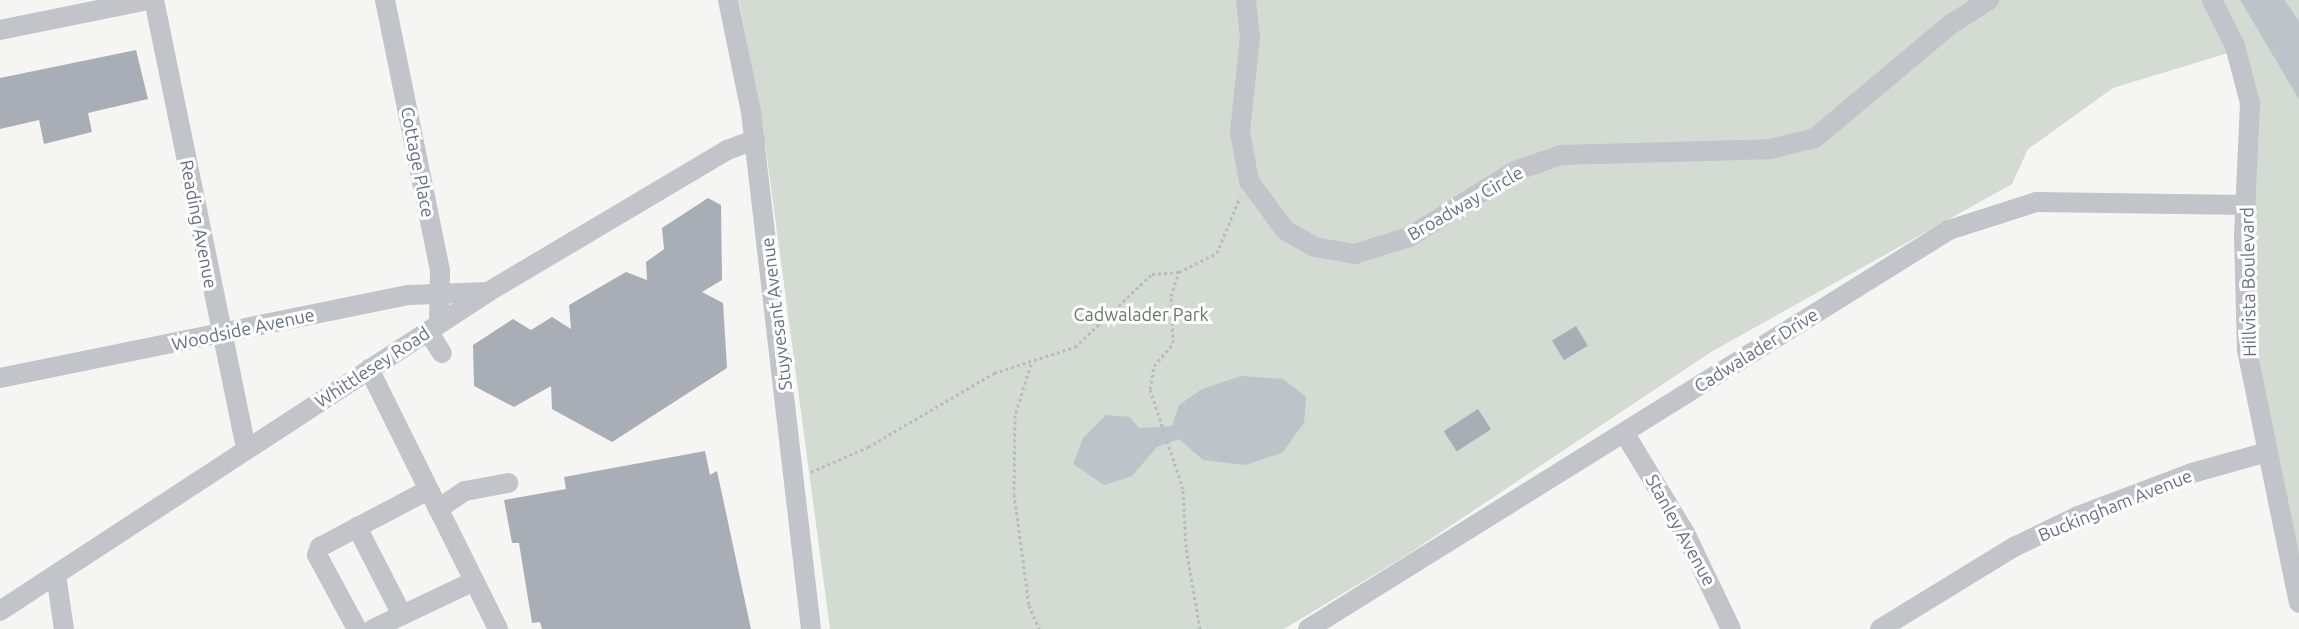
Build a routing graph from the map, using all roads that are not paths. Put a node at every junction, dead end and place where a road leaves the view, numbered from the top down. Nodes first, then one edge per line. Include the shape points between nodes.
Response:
1 (147, 0) edge
2 (154, 0) edge
3 (385, 0) edge
4 (728, 0) edge
5 (1246, 0) edge
6 (1989, 0) edge
7 (2212, 0) edge
8 (0, 30) edge
9 (754, 140) junction
10 (2246, 205) junction
11 (443, 292) junction
12 (488, 292) junction
13 (434, 327) junction
14 (222, 334) junction
15 (442, 353) dead end
16 (369, 369) junction
17 (0, 378) edge
18 (1625, 434) junction
19 (246, 447) junction
20 (2264, 453) junction
21 (508, 483) dead end
22 (428, 490) junction
23 (438, 509) junction
24 (357, 527) junction
25 (56, 575) junction
26 (474, 581) junction
27 (2299, 603) edge
28 (0, 611) edge
29 (402, 615) junction
30 (64, 629) edge
31 (357, 629) edge
32 (373, 629) edge
33 (498, 629) edge
34 (812, 629) edge
35 (1308, 629) edge
36 (1731, 629) edge
37 (1880, 629) edge

1 - 8 street
2 - 14 street, Reading Avenue
3 - 11 street, Cottage Place
4 - 9 street, Stuyvesant Avenue
5 - 6 street, Broadway Circle via 1250,37 1240,132 1246,173 1260,203 1294,237 1332,251 1372,252 1409,237 1515,171 1561,155 1770,148 1815,138 1951,24
7 - 10 street, Hillvista Boulevard via 2235,46 2250,104
9 - 12 street, Whittlesey Road via 727,150
9 - 34 street, Stuyvesant Avenue
10 - 18 street, Cadwalader Drive via 2073,199 2008,207 1973,219
10 - 20 street, Hillvista Boulevard via 2247,350
11 - 12 street, Woodside Avenue
11 - 13 street, Cottage Place
11 - 14 street, Woodside Avenue
12 - 13 street, Whittlesey Road
13 - 15 street
13 - 16 street, Whittlesey Road
14 - 17 street, Woodside Avenue
14 - 19 street, Reading Avenue
16 - 19 street, Whittlesey Road
16 - 22 street
18 - 35 street, Cadwalader Drive
18 - 36 street, Stanley Avenue via 1685,533
19 - 25 street, Whittlesey Road
20 - 27 street, Hillvista Boulevard
20 - 37 street, Buckingham Avenue via 2192,473 2078,516 2014,547
21 - 23 street via 465,491
22 - 23 street
22 - 24 street
23 - 26 street
24 - 29 street
24 - 31 street via 320,547 317,555
25 - 28 street, Whittlesey Road
25 - 30 street
26 - 29 street
26 - 33 street
29 - 32 street

